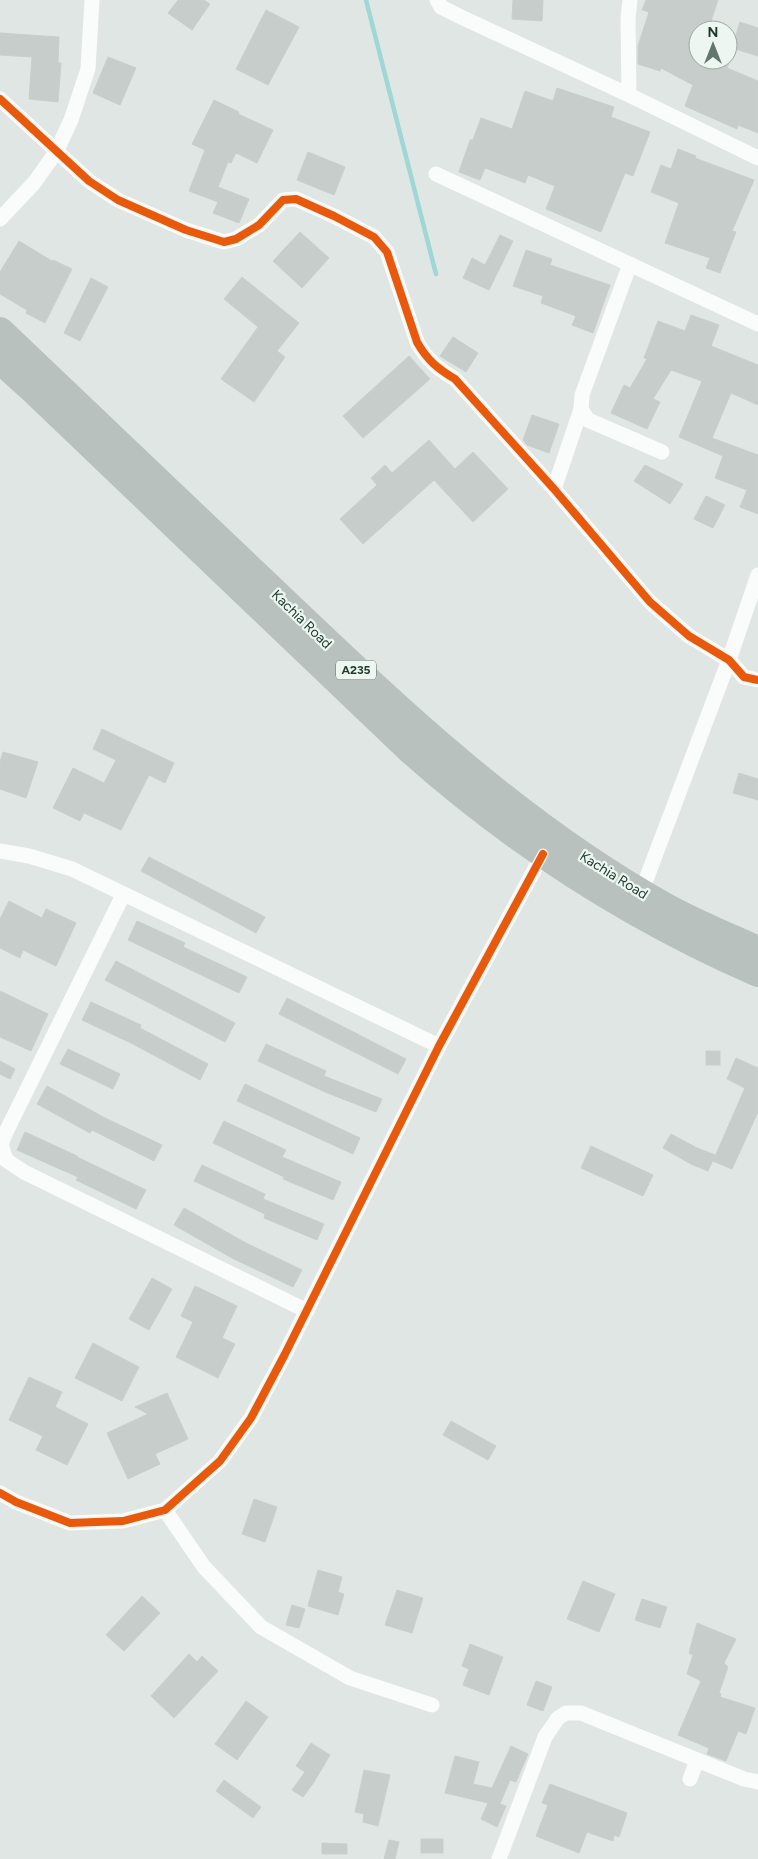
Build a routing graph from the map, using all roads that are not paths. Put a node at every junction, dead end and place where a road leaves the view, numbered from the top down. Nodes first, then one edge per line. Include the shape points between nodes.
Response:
1 (92, 0) edge
2 (437, 0) edge
3 (630, 0) edge
4 (630, 95) junction
5 (0, 99) edge
6 (56, 152) junction
7 (758, 158) edge
8 (436, 174) dead end
9 (0, 219) edge
10 (630, 264) junction
11 (758, 324) edge
12 (0, 331) edge
13 (0, 360) edge
14 (581, 409) junction
15 (662, 452) dead end
16 (554, 489) junction
17 (758, 575) edge
18 (729, 660) junction
19 (758, 680) edge
20 (0, 851) edge
21 (543, 854) junction
22 (641, 893) junction
23 (123, 895) junction
24 (758, 950) edge
25 (758, 973) edge
26 (440, 1046) junction
27 (307, 1311) junction
28 (0, 1493) edge
29 (164, 1510) junction
30 (432, 1706) dead end
31 (697, 1760) junction
32 (690, 1779) dead end
33 (758, 1782) edge
34 (499, 1859) edge

1 - 6 street via 88,69
2 - 4 street via 441,7 460,17
3 - 4 street
4 - 7 street
5 - 6 street
6 - 9 street via 34,183
6 - 16 street via 88,181 118,200 186,230 224,242 236,239 259,225 283,200 296,199 374,237 387,252 424,355 455,379
8 - 10 street
10 - 11 street
10 - 14 street via 582,395
12 - 22 highway, Kachia Road / A235 via 440,747 574,851
13 - 21 highway, Kachia Road / A235 via 408,748 448,784
14 - 15 street via 588,420
14 - 16 street
16 - 18 street via 650,602 688,636
17 - 18 street
18 - 19 street via 744,678
18 - 22 street
20 - 23 street via 72,869
21 - 25 highway, Kachia Road / A235 via 679,936
21 - 26 street
22 - 24 highway, Kachia Road / A235
23 - 26 street
23 - 27 street via 6,1132 1,1144 6,1160 24,1172
26 - 27 street
27 - 29 street via 251,1418 220,1461
28 - 29 street via 70,1522 123,1521
29 - 30 street via 204,1567 261,1627 350,1678
31 - 32 street
31 - 33 street
31 - 34 street via 581,1713 566,1713 558,1718 545,1737

